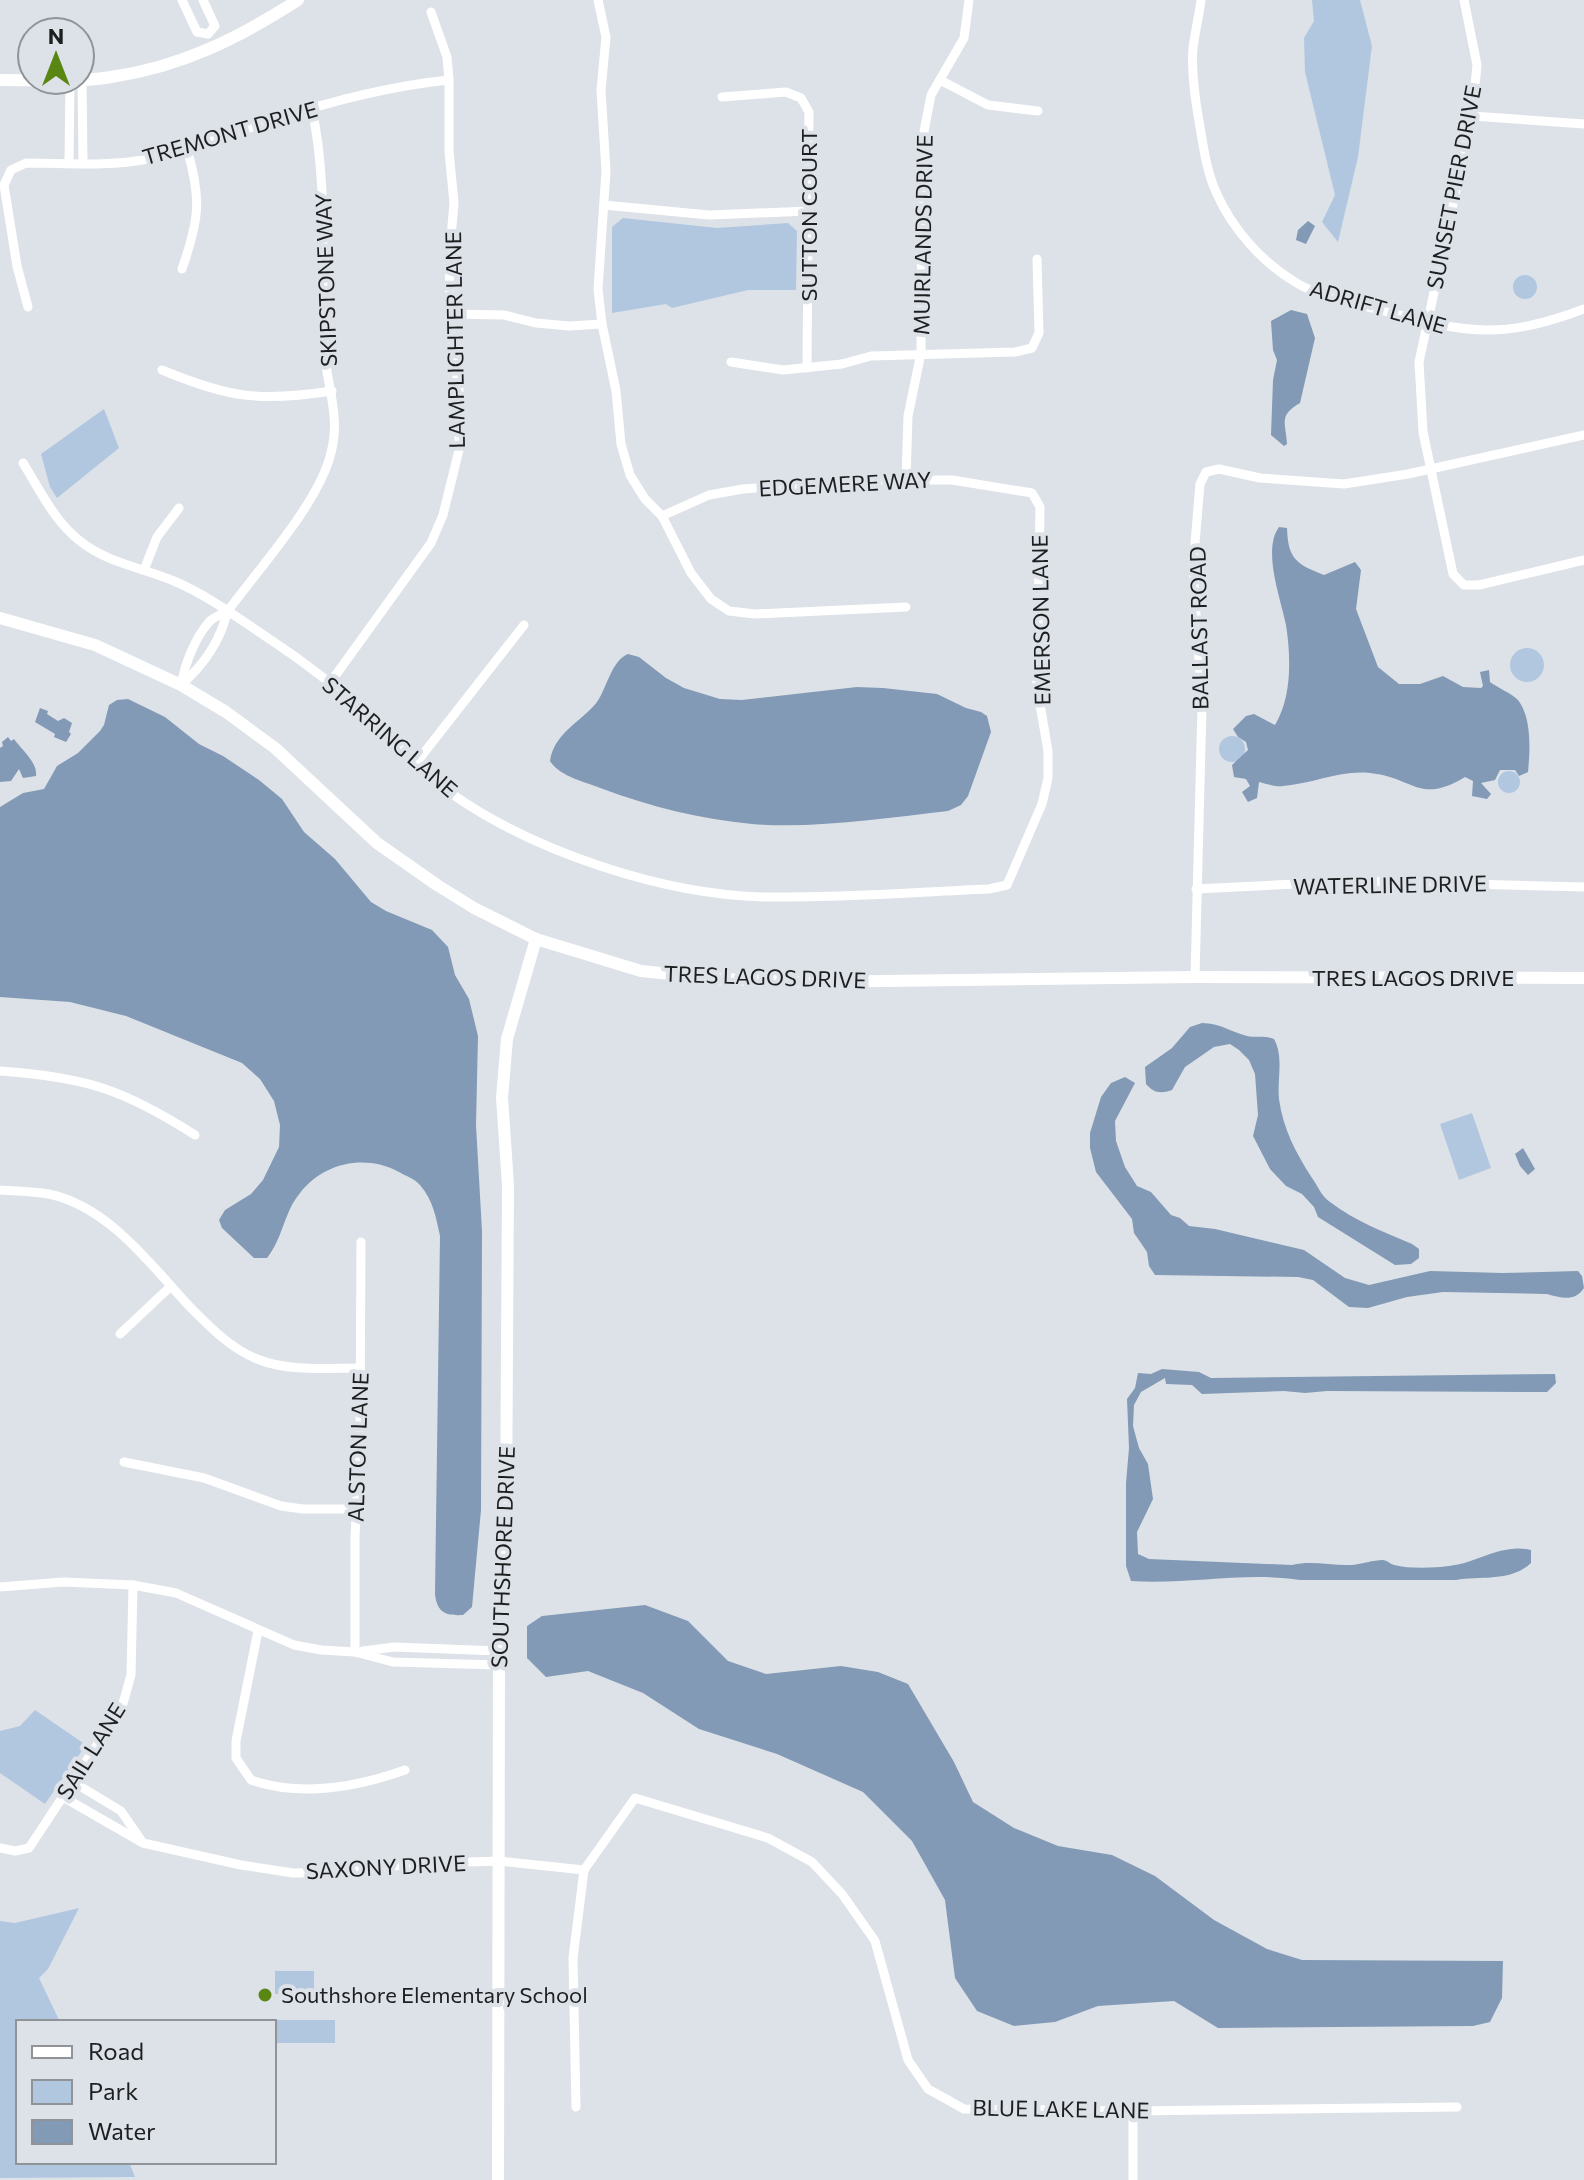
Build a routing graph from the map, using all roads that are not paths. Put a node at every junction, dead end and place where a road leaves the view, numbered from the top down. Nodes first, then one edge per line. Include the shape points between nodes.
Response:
1 (182, 0) edge
2 (298, 0) edge
3 (598, 0) edge
4 (969, 0) edge
5 (1201, 0) edge
6 (1464, 0) edge
7 (204, 2) edge
8 (187, 11) junction
9 (431, 12) dead end
10 (208, 34) junction
11 (214, 49) junction
12 (96, 78) edge
13 (449, 80) junction
14 (940, 80) junction
15 (73, 96) edge
16 (79, 96) edge
17 (722, 97) dead end
18 (312, 109) junction
19 (1038, 111) dead end
20 (1472, 116) junction
21 (69, 124) junction
22 (83, 124) junction
23 (1584, 124) edge
24 (187, 149) junction
25 (69, 163) junction
26 (83, 163) junction
27 (604, 205) junction
28 (809, 211) junction
29 (1037, 259) dead end
30 (182, 269) dead end
31 (28, 307) dead end
32 (1584, 309) edge
33 (450, 314) junction
34 (1426, 323) junction
35 (602, 324) junction
36 (921, 353) junction
37 (731, 362) dead end
38 (807, 368) junction
39 (162, 370) dead end
40 (332, 391) junction
41 (1584, 435) edge
42 (23, 463) dead end
43 (1431, 469) junction
44 (906, 479) junction
45 (1032, 493) joint
46 (179, 508) dead end
47 (662, 516) junction
48 (1584, 560) edge
49 (144, 570) junction
50 (906, 607) dead end
51 (227, 612) junction
52 (0, 618) edge
53 (524, 625) dead end
54 (330, 683) junction
55 (181, 685) junction
56 (416, 763) junction
57 (1007, 885) joint
58 (1584, 887) edge
59 (1196, 889) junction
60 (536, 939) junction
61 (1195, 977) junction
62 (1584, 978) edge
63 (0, 1071) edge
64 (195, 1135) dead end
65 (0, 1190) edge
66 (361, 1242) dead end
67 (171, 1286) junction
68 (120, 1334) dead end
69 (360, 1368) junction
70 (124, 1462) dead end
71 (356, 1509) junction
72 (133, 1585) junction
73 (0, 1587) edge
74 (258, 1631) junction
75 (408, 1647) junction
76 (499, 1651) junction
77 (355, 1652) junction
78 (408, 1662) junction
79 (499, 1665) junction
80 (405, 1770) dead end
81 (73, 1782) junction
82 (63, 1797) junction
83 (107, 1803) junction
84 (98, 1817) junction
85 (143, 1843) junction
86 (0, 1848) edge
87 (499, 1861) junction
88 (584, 1870) junction
89 (576, 2107) dead end
90 (1457, 2107) dead end
91 (1133, 2111) junction
92 (498, 2180) edge
93 (1133, 2180) edge

1 - 8 street
2 - 11 street
3 - 27 street via 606,37 601,90
4 - 14 street, MUIRLANDS DRIVE via 964,38
5 - 34 street, ADRIFT LANE via 1193,50 1195,99 1216,192 1242,234 1266,262 1298,285
6 - 20 street, SUNSET PIER DRIVE via 1477,65
7 - 8 street
7 - 10 street via 215,26
8 - 10 street via 197,32
9 - 13 street, LAMPLIGHTER LANE
10 - 11 street
11 - 12 street via 149,71
13 - 18 street, TREMONT DRIVE
13 - 33 street, LAMPLIGHTER LANE via 454,203
14 - 19 street via 988,105
14 - 36 street, MUIRLANDS DRIVE via 931,95 922,142
15 - 21 street
16 - 22 street
17 - 28 street, SUTTON COURT via 786,92 801,98 809,112
18 - 24 street, TREMONT DRIVE
18 - 40 street, SKIPSTONE WAY via 322,165 323,344
20 - 23 street
20 - 34 street, SUNSET PIER DRIVE
21 - 22 street
21 - 25 street
22 - 26 street
24 - 26 street, TREMONT DRIVE via 129,162
24 - 30 street via 198,218
25 - 26 street, TREMONT DRIVE
25 - 31 street, TREMONT DRIVE via 26,163 11,170 4,185
27 - 28 street via 709,215
27 - 35 street via 598,289
28 - 38 street, SUTTON COURT
29 - 36 street via 1039,333 1032,348
32 - 34 street, ADRIFT LANE via 1522,329 1492,332
33 - 35 street via 504,315 569,326
33 - 54 street, LAMPLIGHTER LANE via 461,418 443,515 411,573
34 - 43 street, SUNSET PIER DRIVE via 1419,394
35 - 47 street via 630,475
36 - 38 street
36 - 44 street, MUIRLANDS DRIVE via 908,416
37 - 38 street
39 - 40 street via 232,395 290,397
40 - 51 street, SKIPSTONE WAY via 334,443 321,479
41 - 43 street, BALLAST ROAD
42 - 49 street, STARRING LANE via 55,515 82,543
43 - 48 street via 1453,574 1464,585
43 - 59 street, BALLAST ROAD via 1344,484 1260,478 1219,469 1206,472 1200,484 1193,567 1202,706
44 - 45 street, EDGEMERE WAY via 952,480
44 - 47 street, EDGEMERE WAY via 743,489 709,495
45 - 57 street, EMERSON LANE via 1040,507 1037,687 1048,778
46 - 49 street via 157,537
47 - 50 street via 691,573 711,599 729,611
49 - 51 street, STARRING LANE via 189,588
51 - 54 street, STARRING LANE
51 - 55 street, SKIPSTONE WAY via 198,671
51 - 55 street, SKIPSTONE WAY via 202,634 185,664
52 - 55 street, TRES LAGOS DRIVE via 95,645
53 - 56 street
54 - 56 street, STARRING LANE
55 - 60 street, TRES LAGOS DRIVE via 275,748 402,862 474,908
56 - 57 street, STARRING LANE via 470,806 524,834 626,875 694,890 764,897
58 - 59 street, WATERLINE DRIVE via 1356,881
59 - 61 street, BALLAST ROAD
60 - 61 street, TRES LAGOS DRIVE via 641,971 718,979
60 - 76 street, SOUTHSHORE DRIVE via 507,1039 502,1098 508,1201 506,1517
61 - 62 street, TRES LAGOS DRIVE
63 - 64 street via 101,1086
65 - 67 street via 49,1194 96,1214
66 - 69 street, ALSTON LANE
67 - 68 street
67 - 69 street via 217,1333 259,1360
69 - 71 street, ALSTON LANE
70 - 71 street via 204,1478 281,1506
71 - 77 street, ALSTON LANE
72 - 73 street via 63,1582
72 - 74 street via 176,1593
72 - 81 street, SAIL LANE via 131,1675 122,1707
74 - 77 street via 294,1645
74 - 80 street via 236,1741 236,1758 251,1780 282,1787 329,1787 366,1784
75 - 76 street
75 - 77 street
75 - 78 street
76 - 79 street, SOUTHSHORE DRIVE
77 - 78 street
78 - 79 street
79 - 87 street, SOUTHSHORE DRIVE
81 - 82 street, SAIL LANE
81 - 83 street
82 - 84 street, SAXONY DRIVE
82 - 86 street, SAIL LANE via 29,1848
83 - 84 street
83 - 85 street via 121,1811
84 - 85 street, SAXONY DRIVE
85 - 87 street, SAXONY DRIVE via 293,1873
87 - 88 street, SAXONY DRIVE
87 - 92 street, SOUTHSHORE DRIVE
88 - 89 street via 573,1958
88 - 91 street, BLUE LAKE LANE via 635,1798 768,1838 812,1862 875,1941 908,2060 928,2089 964,2109
90 - 91 street, BLUE LAKE LANE
91 - 93 street

